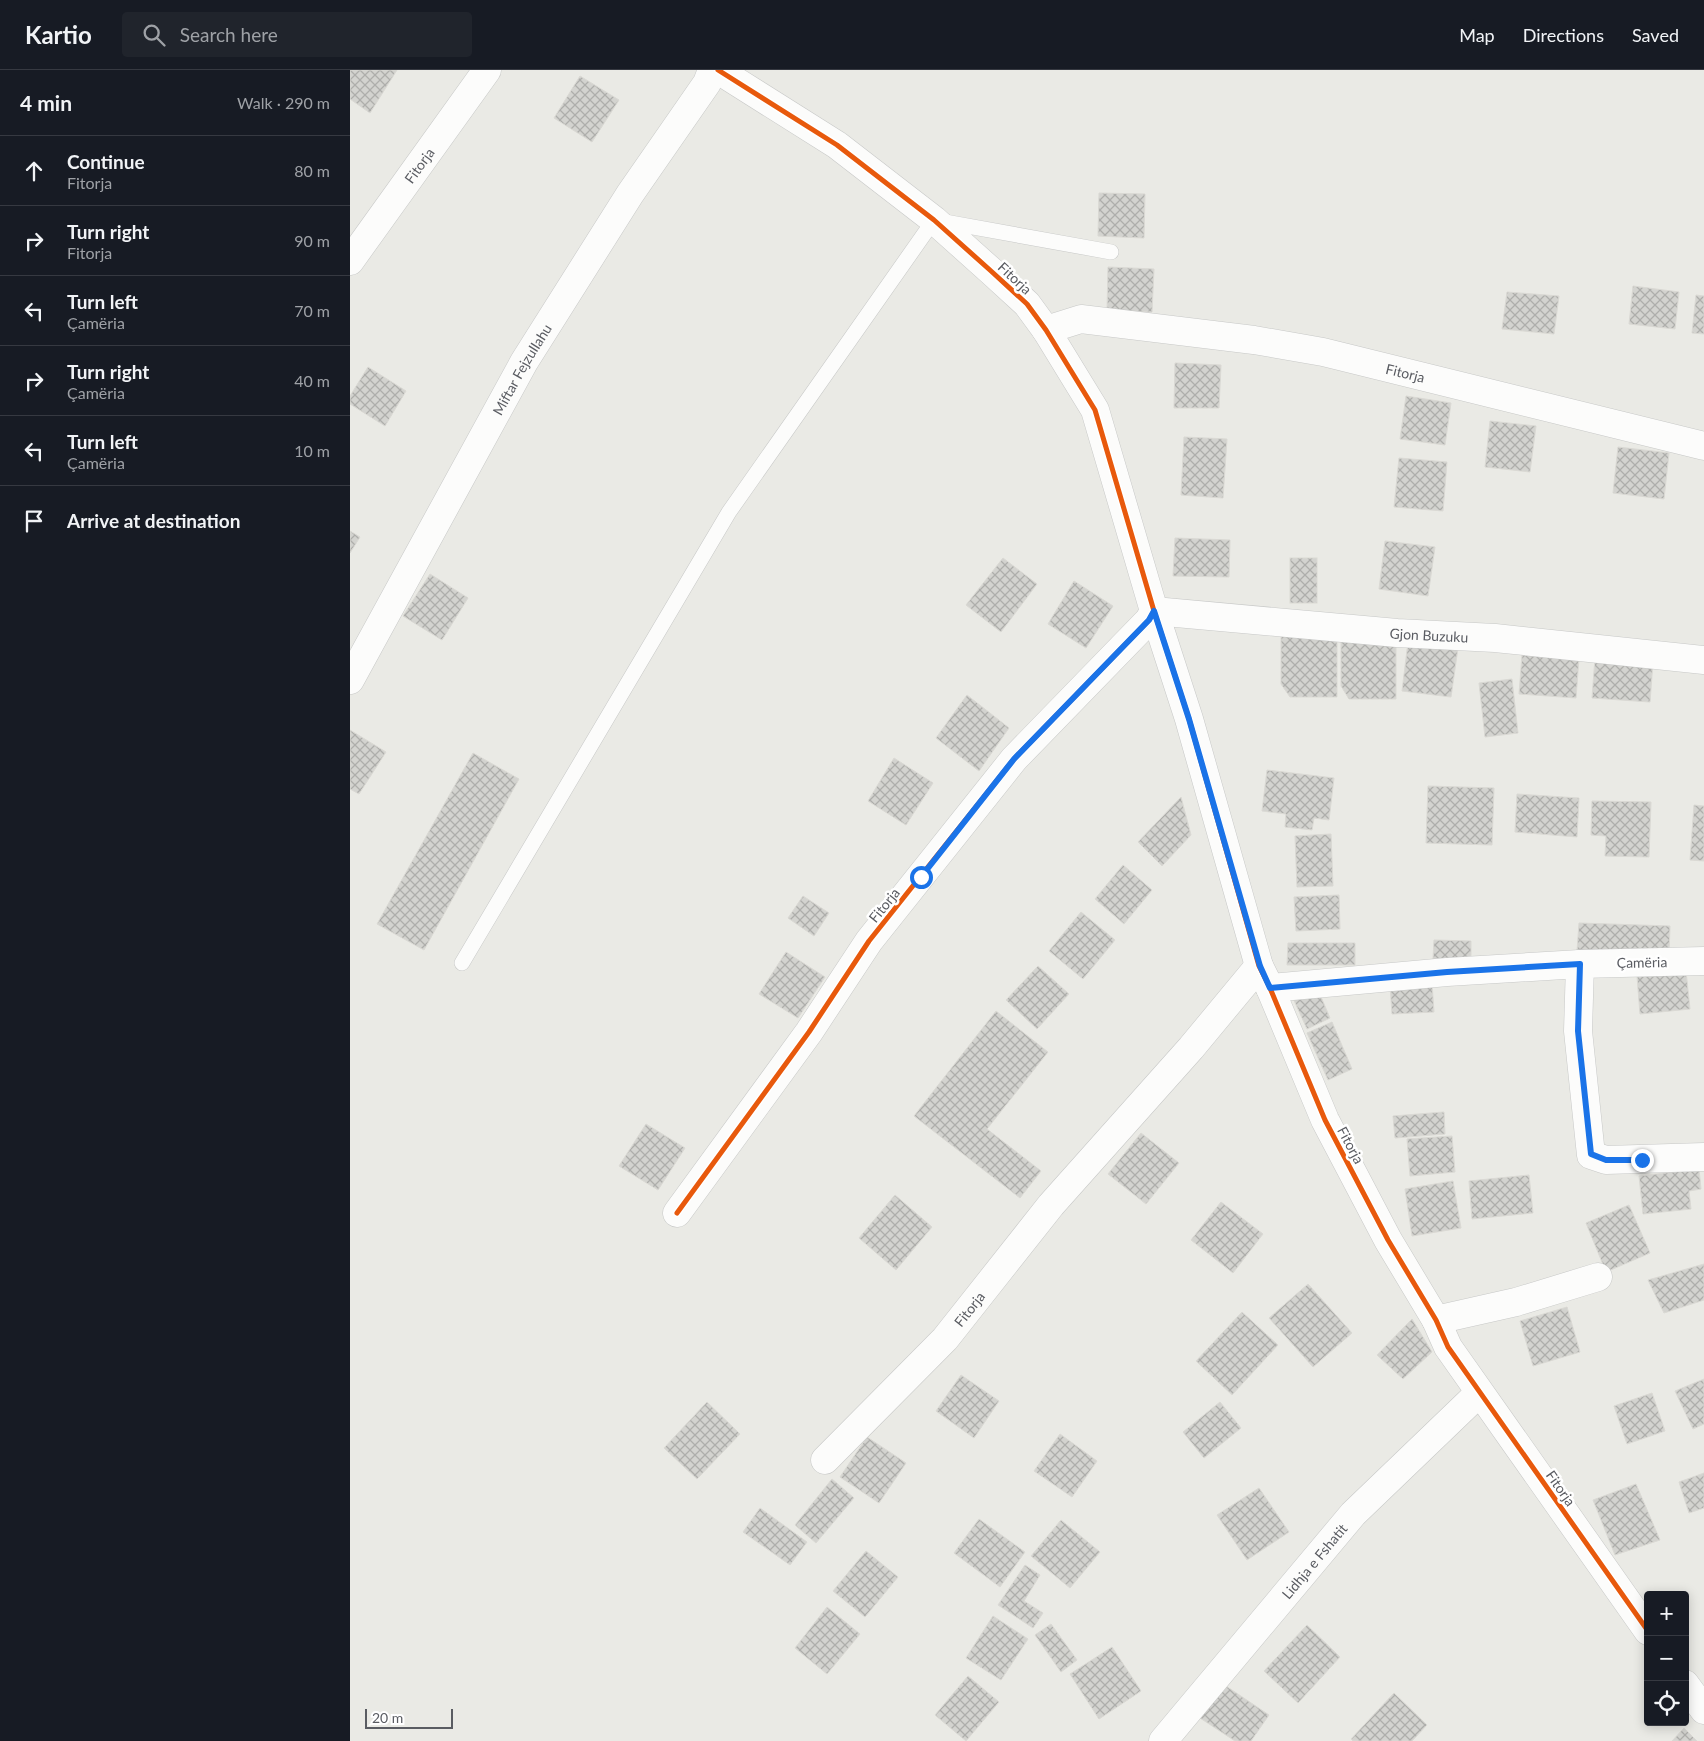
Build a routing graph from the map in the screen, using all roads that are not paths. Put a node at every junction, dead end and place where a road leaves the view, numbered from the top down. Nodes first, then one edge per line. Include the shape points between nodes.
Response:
1 (487, 70) edge
2 (712, 70) edge
3 (718, 70) edge
4 (934, 220) junction
5 (1111, 252) dead end
6 (350, 261) edge
7 (1046, 330) junction
8 (1704, 446) edge
9 (1154, 611) junction
10 (1704, 660) edge
11 (350, 680) edge
12 (1704, 961) edge
13 (462, 963) dead end
14 (1580, 964) junction
15 (1265, 977) junction
16 (1704, 1157) edge
17 (677, 1213) dead end
18 (1598, 1277) dead end
19 (1436, 1320) junction
20 (1479, 1392) junction
21 (825, 1460) dead end
22 (1644, 1625) edge
23 (1689, 1689) edge
24 (1704, 1710) edge
25 (1163, 1741) edge

1 - 6 street, Fitorja
2 - 11 street, Miftar Fejzullahu via 707,83 630,194 524,362
3 - 4 street, Fitorja via 837,144
4 - 5 lane
4 - 7 street, Fitorja via 1027,304
4 - 13 lane via 729,512
7 - 8 street, Fitorja via 1082,320 1254,340 1332,355
7 - 9 street, Fitorja via 1095,410
9 - 10 street, Gjon Buzuku via 1397,633 1495,638
9 - 15 street, Fitorja
9 - 17 street, Fitorja via 1149,620 1014,759 875,934 809,1032
12 - 14 street, Çamëria
14 - 15 street, Çamëria via 1447,972
14 - 16 street via 1578,1031 1591,1154 1606,1160
15 - 19 street, Fitorja via 1326,1120 1388,1240
15 - 21 street, Fitorja via 1191,1048 1051,1205 946,1339
18 - 19 street via 1516,1302
19 - 20 street, Fitorja via 1448,1347
20 - 22 street, Fitorja
20 - 25 street, Lidhja e Fshatit via 1353,1514
23 - 24 street

